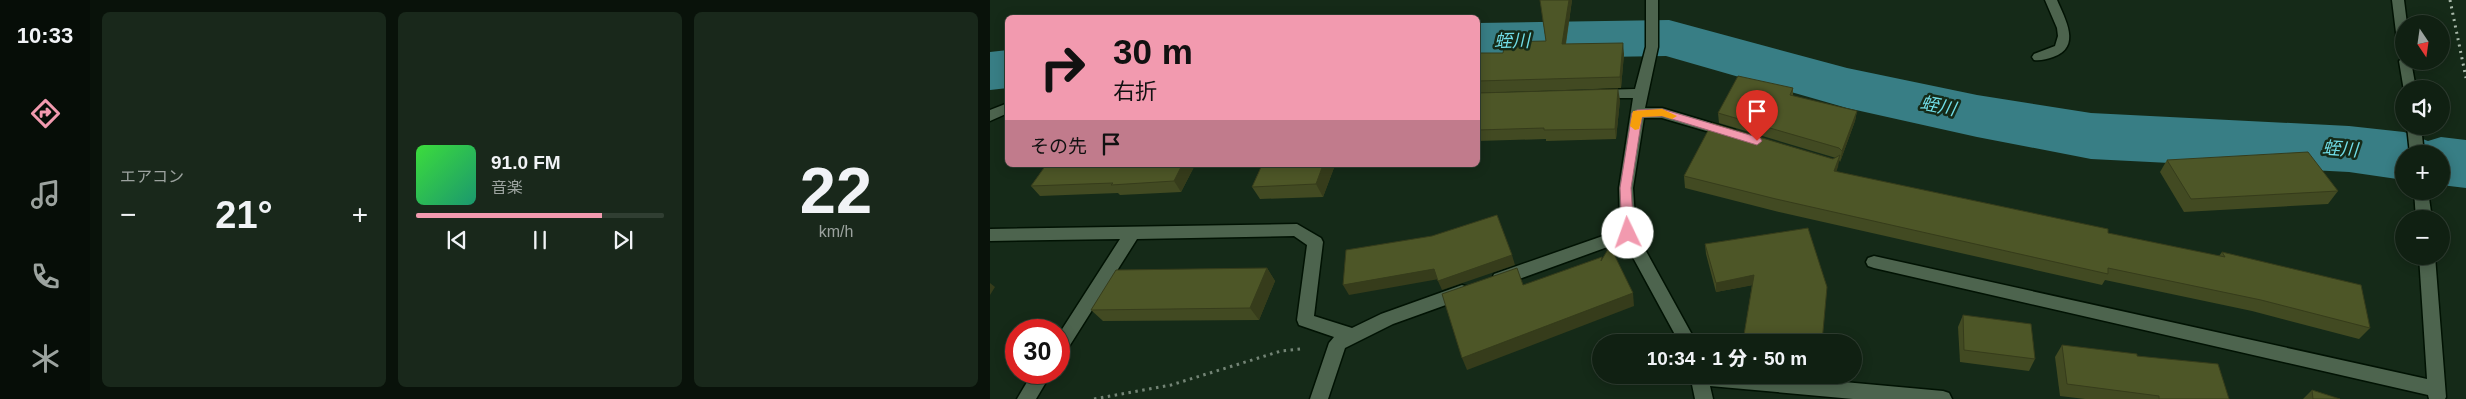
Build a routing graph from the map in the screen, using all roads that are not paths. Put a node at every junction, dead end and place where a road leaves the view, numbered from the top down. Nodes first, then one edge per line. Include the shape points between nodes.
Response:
1 (1652, 0) edge
2 (2051, 0) edge
3 (2398, 0) edge
4 (2400, 15) edge
5 (2038, 57) dead end
6 (1640, 93) junction
7 (1583, 94) edge
8 (1005, 108) edge
9 (1637, 113) junction
10 (990, 116) edge
11 (1747, 138) edge
12 (1133, 232) junction
13 (1628, 233) junction
14 (990, 235) edge
15 (1874, 262) dead end
16 (2428, 265) edge
17 (1070, 331) edge
18 (1684, 334) edge
19 (1345, 339) junction
20 (1035, 384) edge
21 (1701, 384) edge
22 (1784, 384) edge
23 (2437, 394) edge
24 (1026, 399) edge
25 (1319, 399) edge
26 (1704, 399) edge
27 (1943, 399) edge

1 - 6 street via 1652,47
2 - 5 street via 2065,34 2064,44 2053,54
3 - 4 street
6 - 7 street
6 - 9 street
8 - 10 street
9 - 11 street via 1662,113
9 - 13 street via 1626,188
12 - 14 street
12 - 17 street
12 - 19 street via 1297,230 1315,242 1305,320
13 - 18 street
13 - 19 street via 1387,319
15 - 23 street
16 - 23 street
19 - 25 street
20 - 24 street
21 - 26 street
22 - 27 street

